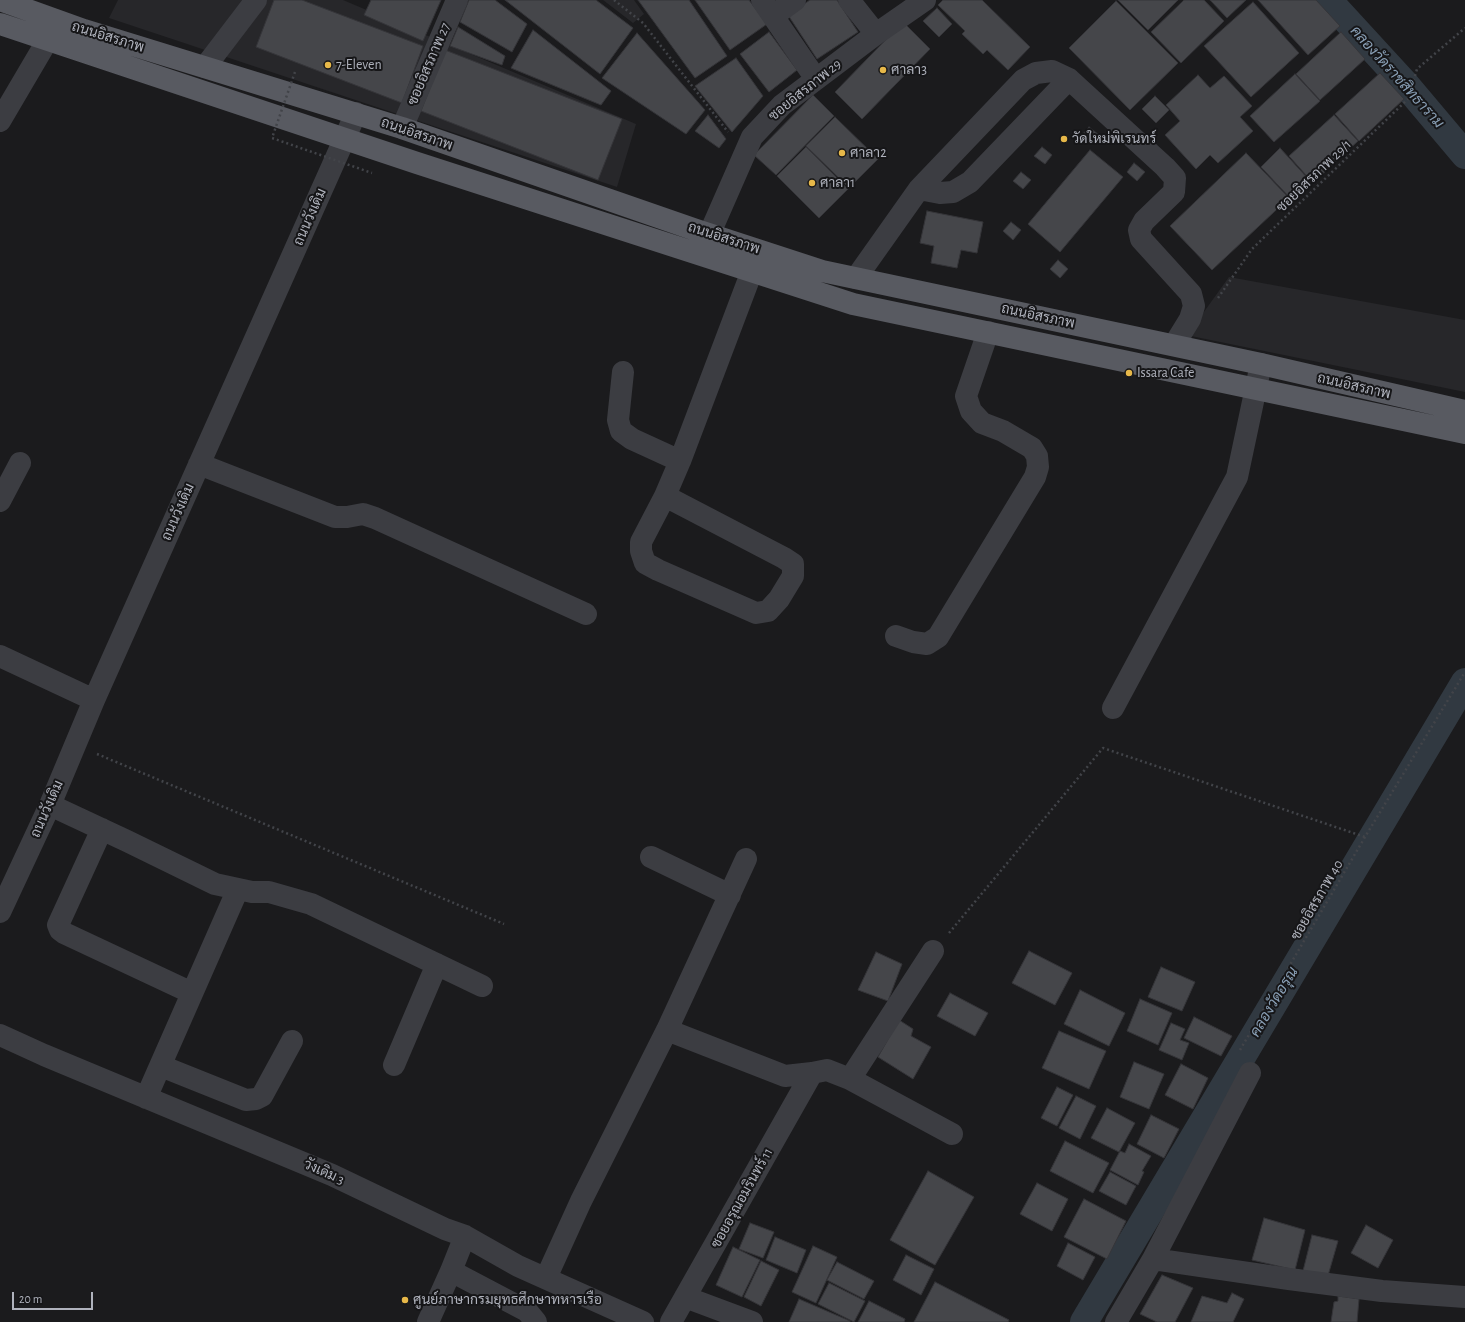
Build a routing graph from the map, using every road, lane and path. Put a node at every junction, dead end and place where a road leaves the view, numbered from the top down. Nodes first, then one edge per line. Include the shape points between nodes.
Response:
1 (0, 0) edge
2 (256, 0) edge
3 (457, 0) edge
4 (614, 0) edge
5 (795, 0) edge
6 (849, 0) edge
7 (925, 0) edge
8 (767, 8) edge
9 (59, 22) junction
10 (0, 24) edge
11 (1465, 28) edge
12 (876, 34) junction
13 (48, 41) junction
14 (205, 67) junction
15 (295, 72) dead end
16 (816, 79) junction
17 (1069, 79) junction
18 (356, 113) junction
19 (0, 121) edge
20 (402, 128) junction
21 (345, 139) junction
22 (744, 152) junction
23 (372, 173) dead end
24 (919, 189) junction
25 (710, 234) junction
26 (700, 254) junction
27 (752, 271) junction
28 (856, 278) junction
29 (1218, 298) dead end
30 (988, 332) junction
31 (1174, 345) junction
32 (1261, 364) junction
33 (624, 372) dead end
34 (1256, 390) junction
35 (1465, 411) edge
36 (1465, 433) edge
37 (680, 461) junction
38 (20, 462) dead end
39 (199, 464) junction
40 (665, 496) junction
41 (0, 501) edge
42 (586, 614) dead end
43 (896, 636) dead end
44 (0, 656) edge
45 (1465, 672) edge
46 (94, 700) junction
47 (1113, 708) dead end
48 (75, 745) junction
49 (50, 805) junction
50 (102, 829) junction
51 (1365, 837) junction
52 (651, 857) dead end
53 (746, 859) dead end
54 (238, 889) junction
55 (730, 894) junction
56 (0, 912) edge
57 (504, 924) dead end
58 (933, 951) joint
59 (437, 964) junction
60 (482, 986) dead end
61 (192, 993) junction
62 (667, 1030) junction
63 (0, 1035) edge
64 (292, 1041) dead end
65 (1239, 1053) dead end
66 (394, 1065) dead end
67 (161, 1066) junction
68 (812, 1073) junction
69 (1250, 1073) dead end
70 (850, 1079) junction
71 (146, 1098) junction
72 (952, 1134) dead end
73 (465, 1236) junction
74 (1153, 1259) junction
75 (451, 1271) junction
76 (546, 1278) junction
77 (685, 1297) junction
78 (1465, 1297) edge
79 (428, 1322) edge
80 (536, 1322) edge
81 (643, 1322) edge
82 (671, 1322) edge
83 (752, 1322) edge
84 (1116, 1322) edge

1 - 9 main road, ถนนอิสรภาพ
2 - 14 street
3 - 20 street, ซอยอิสรภาพ 27
4 - 22 path via 643,23
5 - 8 street
6 - 12 street
7 - 12 street, ซอยอิสรภาพ 29
8 - 16 street
9 - 13 street
9 - 14 main road, ถนนอิสรภาพ
10 - 13 main road
11 - 29 path, ซอยอิสรภาพ 29/1 via 1417,69 1408,99 1252,249
12 - 16 street, ซอยอิสรภาพ 29
13 - 19 street
13 - 21 main road
14 - 18 main road, ถนนอิสรภาพ
15 - 23 path, bridge via 272,138
16 - 22 street, ซอยอิสรภาพ 29 via 782,105 752,137
17 - 24 street via 970,182 953,192 940,193
17 - 24 street via 1052,71 1036,73 1023,80
17 - 31 street via 1174,178 1174,192 1144,221 1139,230 1141,239 1191,294 1194,306 1190,319
18 - 20 main road, ถนนอิสรภาพ
18 - 21 street, ถนนวังเดิม
20 - 25 main road, ถนนอิสรภาพ
21 - 26 main road
21 - 39 street, ถนนวังเดิม
22 - 25 street, ซอยอิสรภาพ 29
24 - 28 street
25 - 26 street, ซอยอิสรภาพ 29
25 - 28 main road, ถนนอิสรภาพ via 822,270
26 - 27 main road
27 - 30 main road via 853,304
27 - 37 street
28 - 31 main road, ถนนอิสรภาพ
30 - 34 main road
30 - 43 street via 966,396 971,411 982,423 1004,431 1032,448 1037,456 1035,477 938,637 927,644
31 - 32 main road, ถนนอิสรภาพ
32 - 34 street
32 - 35 main road, ถนนอิสรภาพ
33 - 37 street via 618,420 621,431 632,440
34 - 36 main road
34 - 47 street via 1237,478
37 - 40 street
38 - 41 street
39 - 42 street via 335,517 363,514 375,518
39 - 46 street, ถนนวังเดิม
40 - 40 street via 793,564 792,576 779,599 768,611 756,613 645,563 641,551 642,542
44 - 46 street
45 - 51 path, ซอยอิสรภาพ 40
46 - 48 street, ถนนวังเดิม
48 - 49 street, ถนนวังเดิม
48 - 57 path
49 - 50 street
49 - 56 street, ถนนวังเดิม
50 - 54 street via 215,884
50 - 61 street via 58,925 60,930
51 - 58 path via 1103,748
51 - 65 path, ซอยอิสรภาพ 40
52 - 55 street
53 - 55 street
54 - 59 street via 269,892 311,904
54 - 61 street
55 - 62 street
58 - 70 street
59 - 60 street
59 - 66 street
61 - 67 street
62 - 68 street via 785,1076
62 - 76 street via 581,1201
63 - 71 street, วังเดิม 3
64 - 67 street via 262,1096 256,1099 246,1100
67 - 71 street
68 - 70 street via 827,1070
68 - 77 street, ซอยอรุณอมรินทร์ 11
69 - 74 street
70 - 72 street
71 - 73 street, วังเดิม 3 via 332,1175
73 - 75 street
73 - 76 street, วังเดิม 3 via 518,1266
74 - 78 street via 1382,1291
74 - 84 street
75 - 79 street
75 - 80 street via 527,1311
76 - 81 street, วังเดิม 3
77 - 82 street, ซอยอรุณอมรินทร์ 11
77 - 83 street

